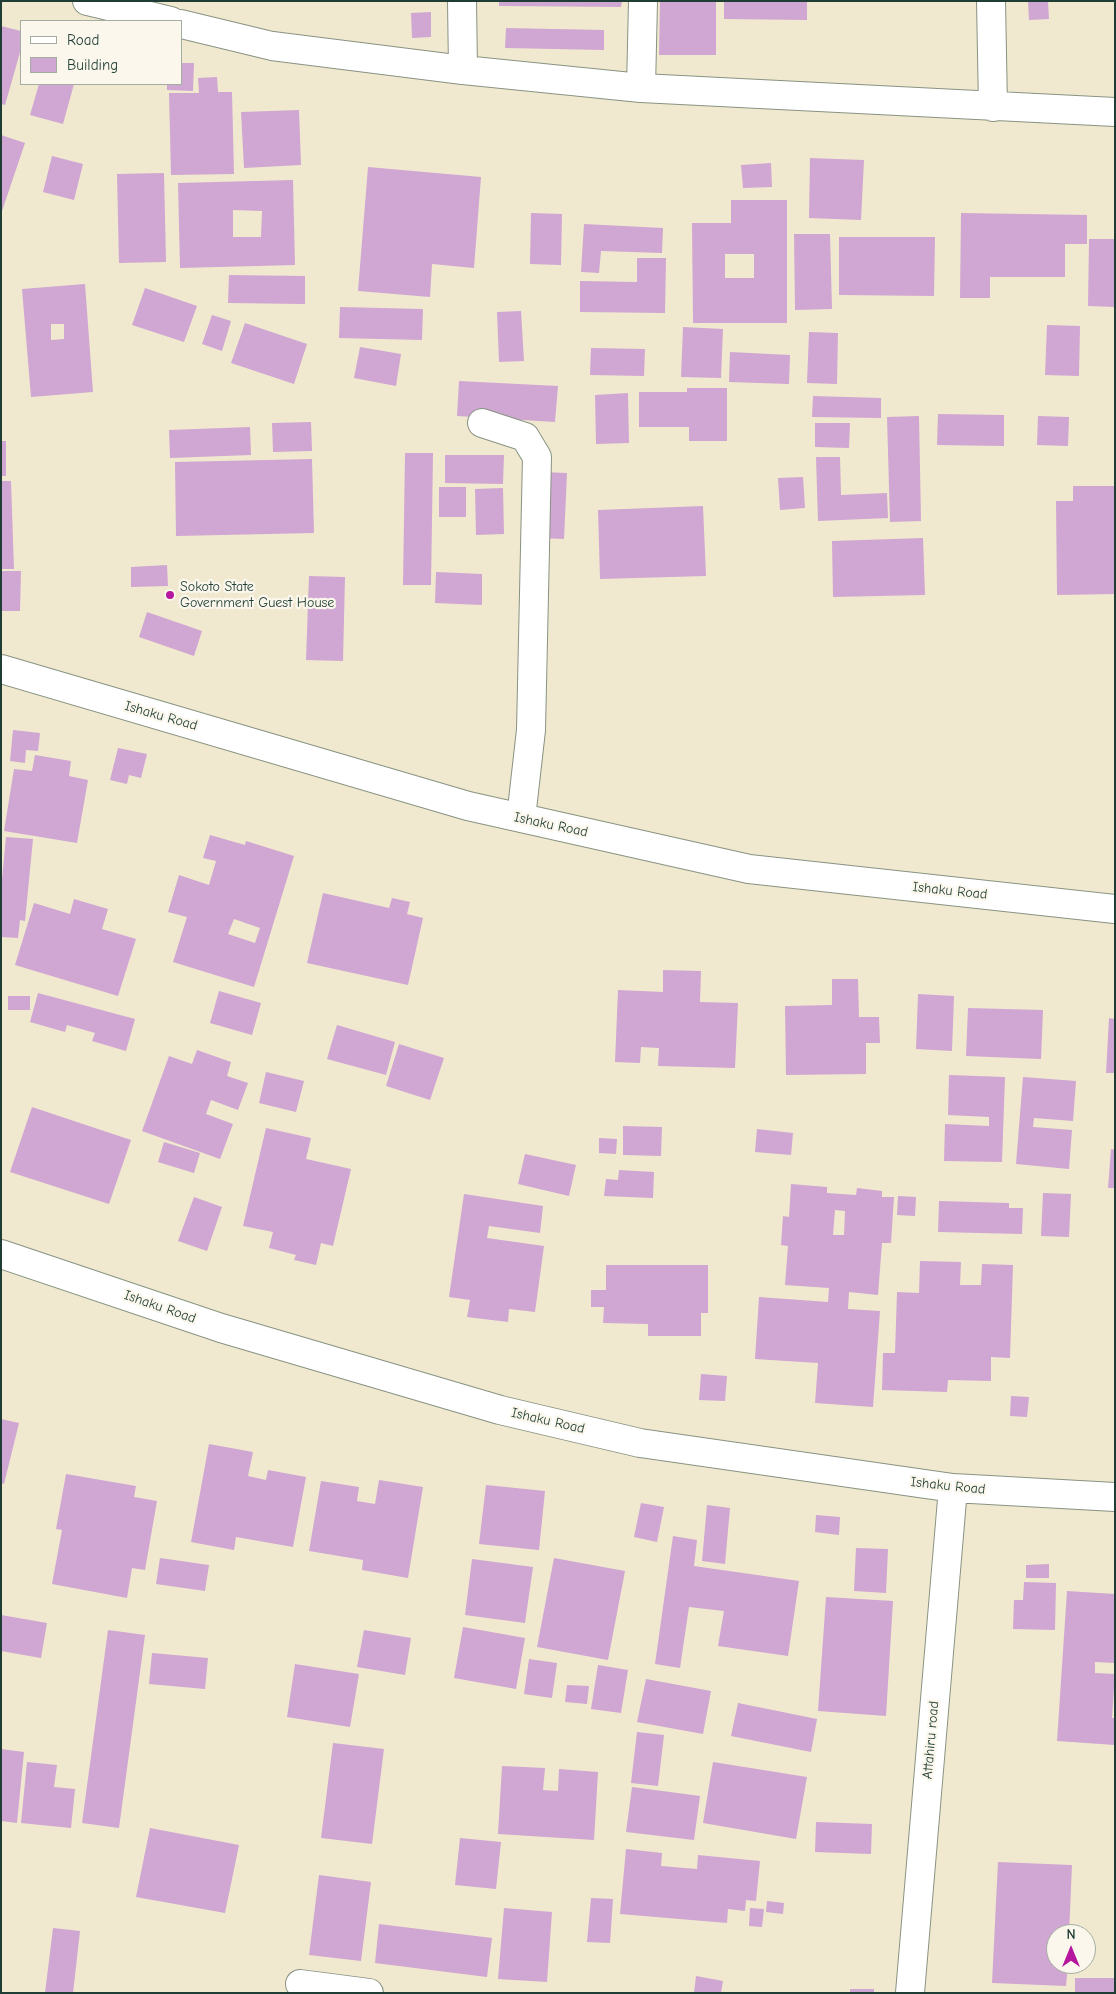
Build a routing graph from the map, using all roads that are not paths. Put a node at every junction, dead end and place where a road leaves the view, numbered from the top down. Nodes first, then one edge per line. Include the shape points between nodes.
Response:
1 (87, 1) edge
2 (462, 1) edge
3 (643, 1) edge
4 (991, 1) edge
5 (166, 16) edge
6 (180, 20) edge
7 (182, 21) edge
8 (463, 70) junction
9 (641, 88) junction
10 (993, 106) junction
11 (1115, 112) edge
12 (482, 423) dead end
13 (1, 670) edge
14 (521, 818) junction
15 (1115, 909) edge
16 (1, 1254) edge
17 (953, 1488) junction
18 (1115, 1497) edge
19 (300, 1984) dead end
20 (369, 1993) edge
21 (910, 1993) edge

1 - 5 street
2 - 8 street
3 - 9 street
4 - 10 street
5 - 6 street
7 - 8 street via 272,46
8 - 9 street
9 - 10 street
10 - 11 street
12 - 14 street via 525,437 537,457 531,730
13 - 14 street, Ishaku Road via 468,806
14 - 15 street, Ishaku Road via 749,869
16 - 17 street, Ishaku Road via 221,1328 500,1410 640,1443
17 - 18 street, Ishaku Road
17 - 21 street, Attahiru road
19 - 20 street

